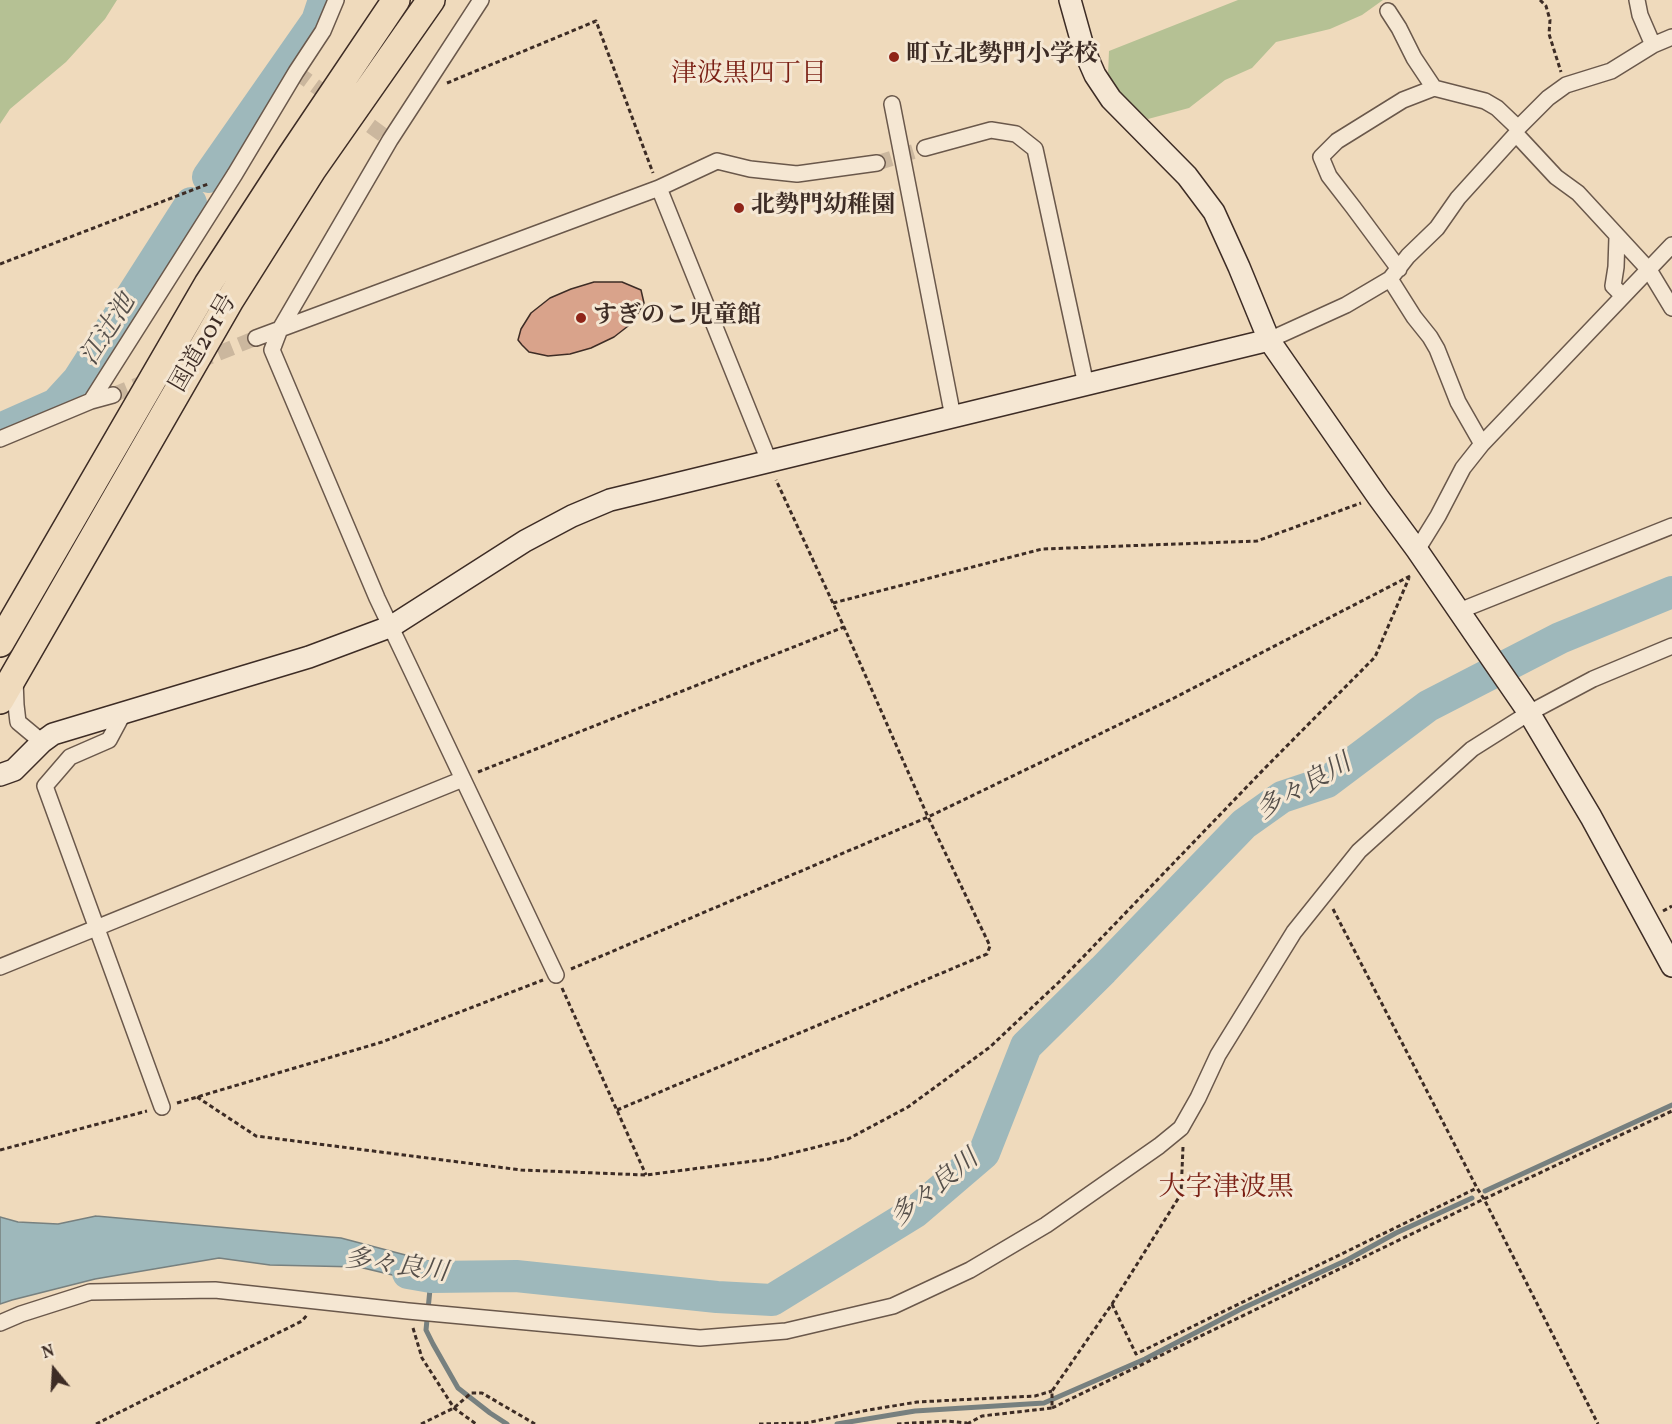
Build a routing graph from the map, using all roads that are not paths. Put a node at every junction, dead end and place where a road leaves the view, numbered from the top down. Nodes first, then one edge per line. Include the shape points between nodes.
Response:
1 (336, 0) edge
2 (431, 0) edge
3 (481, 0) edge
4 (1070, 0) edge
5 (1637, 0) edge
6 (388, 3) edge
7 (1388, 11) dead end
8 (1672, 37) edge
9 (1653, 45) junction
10 (1434, 88) junction
11 (892, 105) dead end
12 (1517, 131) junction
13 (925, 148) tunnel mouth
14 (877, 163) tunnel mouth
15 (659, 188) junction
16 (1617, 237) junction
17 (1672, 245) edge
18 (1648, 270) junction
19 (1394, 274) junction
20 (1623, 296) junction
21 (1672, 308) edge
22 (280, 329) junction
23 (256, 338) tunnel mouth
24 (1269, 340) junction
25 (1086, 385) junction
26 (113, 395) tunnel mouth
27 (91, 401) junction
28 (953, 417) junction
29 (0, 439) edge
30 (1482, 444) junction
31 (769, 461) junction
32 (1672, 526) edge
33 (1417, 564) junction
34 (1461, 615) junction
35 (392, 626) junction
36 (0, 643) edge
37 (1672, 646) edge
38 (15, 674) junction
39 (0, 700) edge
40 (1526, 709) junction
41 (124, 712) junction
42 (42, 742) junction
43 (0, 775) edge
44 (463, 779) junction
45 (96, 928) junction
46 (1672, 966) edge
47 (0, 967) edge
48 (556, 975) road end
49 (162, 1107) road end
50 (0, 1323) edge

1 - 27 street via 324,31
2 - 38 highway, 国道201号 via 312,170 230,300
3 - 22 street via 390,140
4 - 24 street via 1084,50 1111,99 1186,176 1214,212
5 - 9 street
6 - 36 highway, 国道201号 via 208,284
7 - 10 street
8 - 9 street
9 - 12 street via 1611,71 1566,85
10 - 12 street via 1485,101 1497,108
10 - 19 street via 1393,106 1337,141 1321,157 1329,176
11 - 28 street
12 - 16 street via 1556,177 1578,194
12 - 19 street
13 - 25 street via 992,130 1016,134 1035,149
14 - 15 street via 798,174 717,161
15 - 22 street
15 - 31 street
16 - 18 street
16 - 20 street via 1613,286
17 - 18 street
18 - 20 street
18 - 21 street
19 - 24 street via 1346,305
19 - 30 street via 1414,317 1434,343 1458,402
20 - 30 street
22 - 23 street
22 - 35 street via 272,350
24 - 25 street
24 - 33 street via 1378,497
25 - 28 street
26 - 27 street
27 - 29 street
28 - 31 street
30 - 33 street via 1462,468
31 - 35 street via 610,500 572,516 525,541
32 - 34 street
33 - 34 street
34 - 40 street
35 - 41 street via 309,657
35 - 44 street
37 - 40 street
38 - 39 highway, 国道201号
38 - 42 street via 18,722
40 - 46 street via 1591,817
40 - 50 street via 1472,749 1359,851 1288,942 1218,1055 1181,1128 1046,1225 970,1270 893,1306 786,1331 700,1338 215,1290 90,1292
41 - 42 street via 60,731
41 - 45 street via 109,740 70,757 45,786
42 - 43 street via 14,770
44 - 45 street
44 - 48 street
45 - 47 street
45 - 49 street

